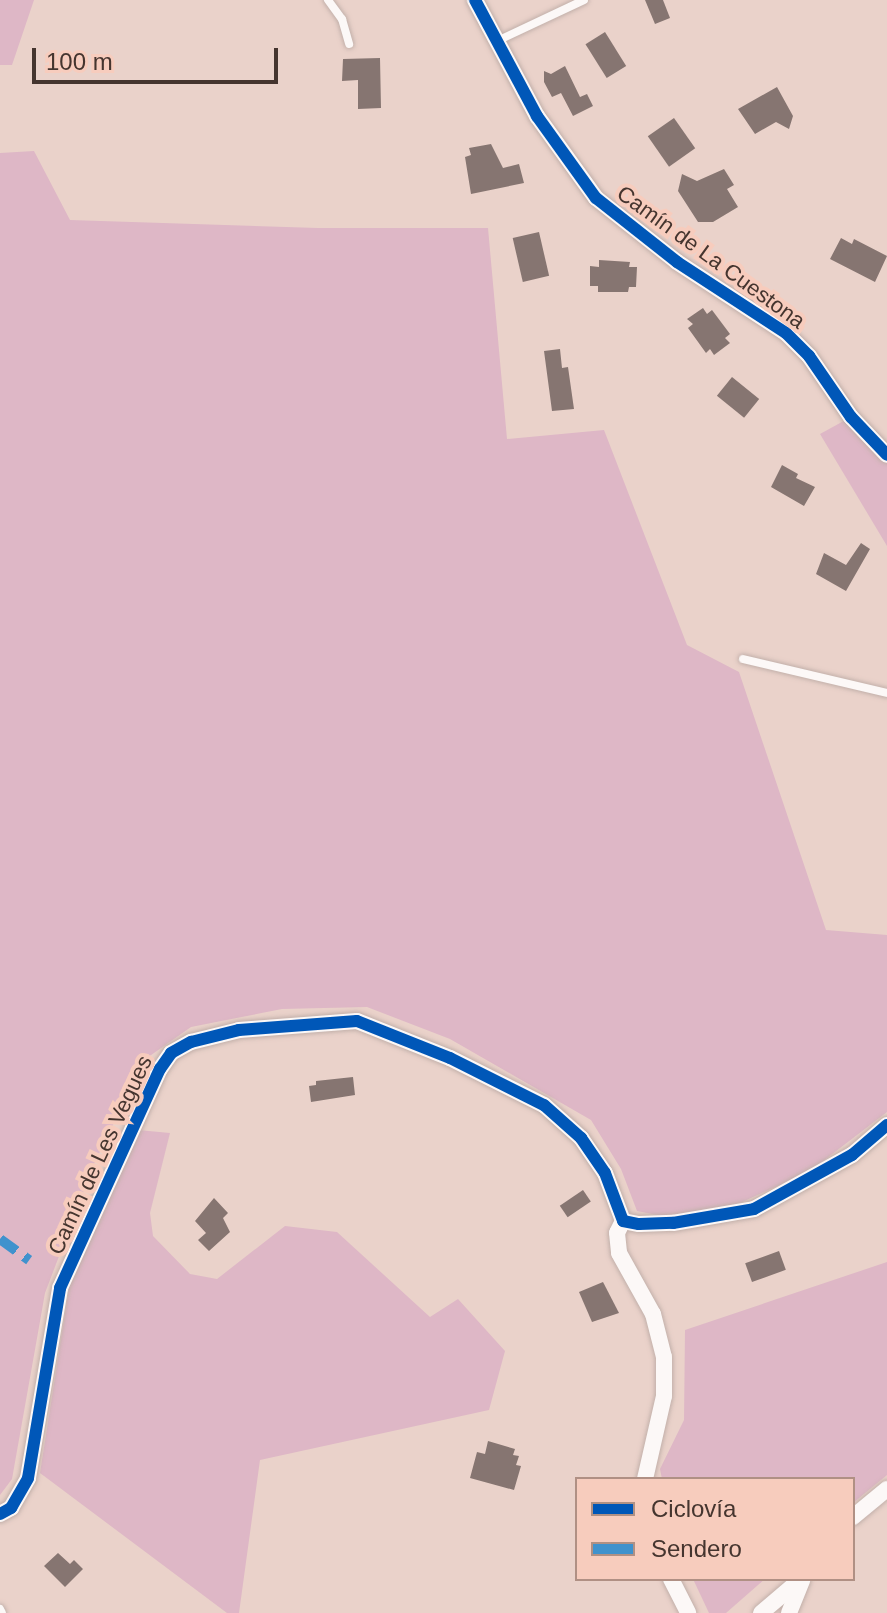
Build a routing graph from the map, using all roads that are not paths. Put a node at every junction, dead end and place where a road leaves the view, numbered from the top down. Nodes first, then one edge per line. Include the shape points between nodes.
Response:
1 (328, 0) edge
2 (475, 0) edge
3 (584, 0) edge
4 (496, 41) junction
5 (349, 44) dead end
6 (887, 455) edge
7 (743, 659) dead end
8 (887, 693) edge
9 (887, 1125) edge
10 (623, 1221) junction
11 (645, 1477) edge
12 (887, 1489) edge
13 (0, 1514) edge
14 (855, 1515) edge
15 (672, 1581) edge
16 (800, 1581) edge
17 (801, 1581) edge
18 (688, 1613) edge
19 (761, 1613) edge
20 (789, 1613) edge

1 - 5 lane via 342,19
2 - 4 street, Camín de La Cuestona
3 - 4 lane
4 - 6 street, Camín de La Cuestona via 537,116 596,198 677,262 786,333
7 - 8 lane
9 - 10 street via 852,1155 754,1209 673,1223
10 - 11 street via 617,1233 619,1253 653,1314 664,1357 664,1396
10 - 13 street, Camín de Les Vegues via 605,1173 581,1138 544,1105 450,1058 357,1021 239,1030 191,1042 171,1053 160,1069 60,1288 28,1478 11,1508
12 - 14 street
15 - 18 street
16 - 19 street
17 - 20 street

